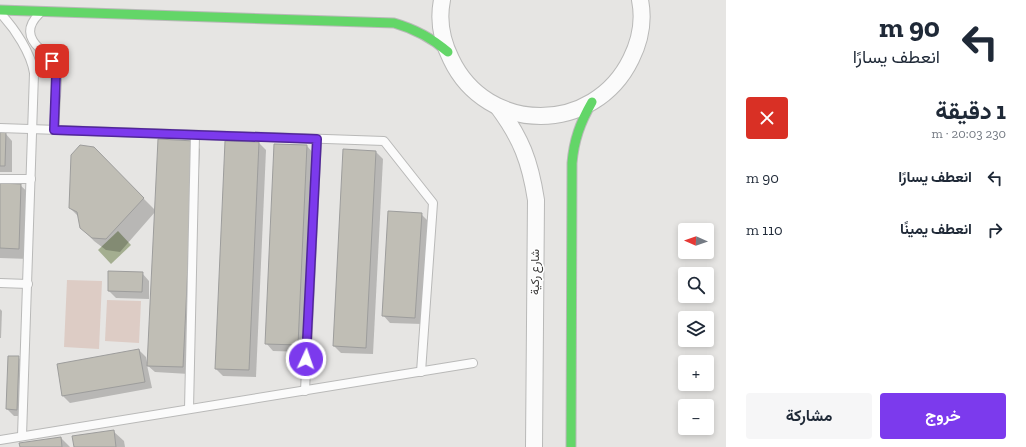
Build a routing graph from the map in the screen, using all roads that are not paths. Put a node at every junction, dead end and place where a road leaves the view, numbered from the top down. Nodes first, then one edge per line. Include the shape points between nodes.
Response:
1 (442, 0) edge
2 (640, 0) edge
3 (0, 10) edge
4 (42, 12) junction
5 (0, 13) edge
6 (448, 52) junction
7 (592, 102) junction
8 (498, 107) junction
9 (0, 128) edge
10 (32, 130) junction
11 (54, 130) junction
12 (195, 135) junction
13 (317, 139) junction
14 (0, 179) edge
15 (31, 179) junction
16 (0, 283) edge
17 (28, 284) junction
18 (473, 363) dead end
19 (421, 372) junction
20 (304, 391) junction
21 (189, 409) junction
22 (22, 436) junction
23 (0, 440) edge
24 (534, 447) edge
25 (571, 447) edge

1 - 6 street via 440,22
2 - 7 street via 639,36 627,67 617,81
3 - 4 street
4 - 6 street via 394,23 423,33
4 - 11 lane via 31,24 30,34 34,43 52,61 56,70
5 - 10 lane via 18,36 33,68
6 - 8 street via 454,66 471,88
7 - 8 street via 562,114 546,116 529,116
7 - 25 street via 577,133 573,150
8 - 24 street, شارع ركية via 510,123 528,160 536,200
9 - 10 lane
10 - 11 lane
10 - 15 lane
11 - 12 lane
12 - 13 lane
12 - 21 lane
13 - 19 lane via 384,141 433,203
13 - 20 lane
14 - 15 lane
15 - 17 lane
16 - 17 lane
17 - 22 lane
18 - 19 lane
19 - 20 lane
20 - 21 lane
21 - 22 lane
22 - 23 lane

